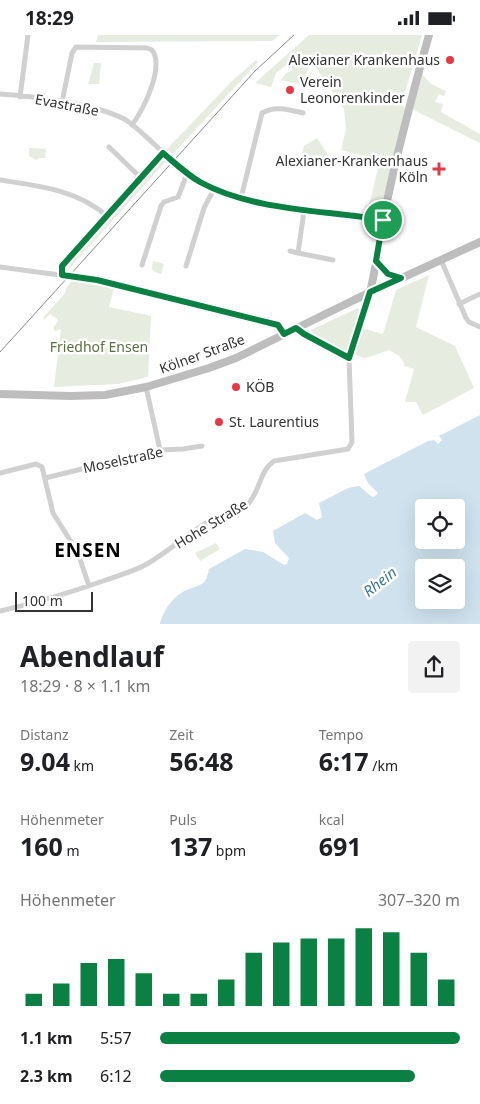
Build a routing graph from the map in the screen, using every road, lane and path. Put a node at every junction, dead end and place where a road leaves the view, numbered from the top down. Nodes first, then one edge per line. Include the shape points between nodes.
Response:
1 (28, 35) edge
2 (429, 35) edge
3 (0, 94) edge
4 (20, 97) junction
5 (62, 102) junction
6 (303, 113) dead end
7 (132, 125) junction
8 (109, 147) dead end
9 (163, 153) junction
10 (188, 174) junction
11 (141, 178) junction
12 (0, 180) edge
13 (214, 189) junction
14 (241, 198) junction
15 (304, 211) junction
16 (107, 216) junction
17 (383, 220) junction
18 (480, 242) edge
19 (290, 251) dead end
20 (298, 253) junction
21 (333, 260) dead end
22 (376, 261) junction
23 (441, 261) junction
24 (142, 265) dead end
25 (186, 266) dead end
26 (0, 267) edge
27 (62, 275) junction
28 (401, 278) junction
29 (370, 292) junction
30 (480, 294) edge
31 (459, 304) junction
32 (480, 327) edge
33 (296, 328) junction
34 (284, 334) junction
35 (349, 358) junction
36 (146, 387) junction
37 (0, 394) edge
38 (202, 446) dead end
39 (160, 450) junction
40 (0, 473) edge
41 (45, 478) junction
42 (88, 586) junction
43 (0, 611) edge

1 - 4 street
2 - 17 main road via 409,105
3 - 4 street, Evastraße
4 - 5 street, Evastraße
5 - 7 street, Evastraße via 110,113
5 - 7 street via 76,47 143,47 152,50 156,64 152,87
6 - 14 street via 279,108 262,113
7 - 9 street, Evastraße
8 - 11 street
9 - 10 street, Evastraße
9 - 11 street
10 - 13 street, Evastraße
10 - 24 street via 178,197 161,206
11 - 16 street
12 - 16 street via 65,192 79,197
13 - 14 street, Evastraße
13 - 25 street via 204,209
14 - 15 street, Evastraße
15 - 17 street, Evastraße
15 - 20 street
16 - 27 street via 62,266
17 - 22 main road
18 - 23 main road, Kölner Straße
19 - 20 street
20 - 21 street
22 - 28 main road via 388,274
22 - 29 main road
23 - 28 main road, Kölner Straße
23 - 31 street
26 - 27 street
27 - 34 street via 97,280 278,325
28 - 29 main road, Kölner Straße
29 - 33 main road, Kölner Straße
29 - 35 street, Hohe Straße
30 - 31 street
31 - 32 street via 469,322
33 - 34 main road, Kölner Straße
33 - 35 street
34 - 36 main road, Kölner Straße via 236,358
35 - 42 street, Hohe Straße via 352,442 348,449 274,461 269,464 247,505 212,520 147,564
36 - 37 main road, Kölner Straße via 105,395
36 - 39 street
38 - 39 street, Moselstraße
39 - 41 street, Moselstraße
40 - 41 street via 36,464 40,465
41 - 42 street via 54,513 78,553
42 - 43 street, Hohe Straße

